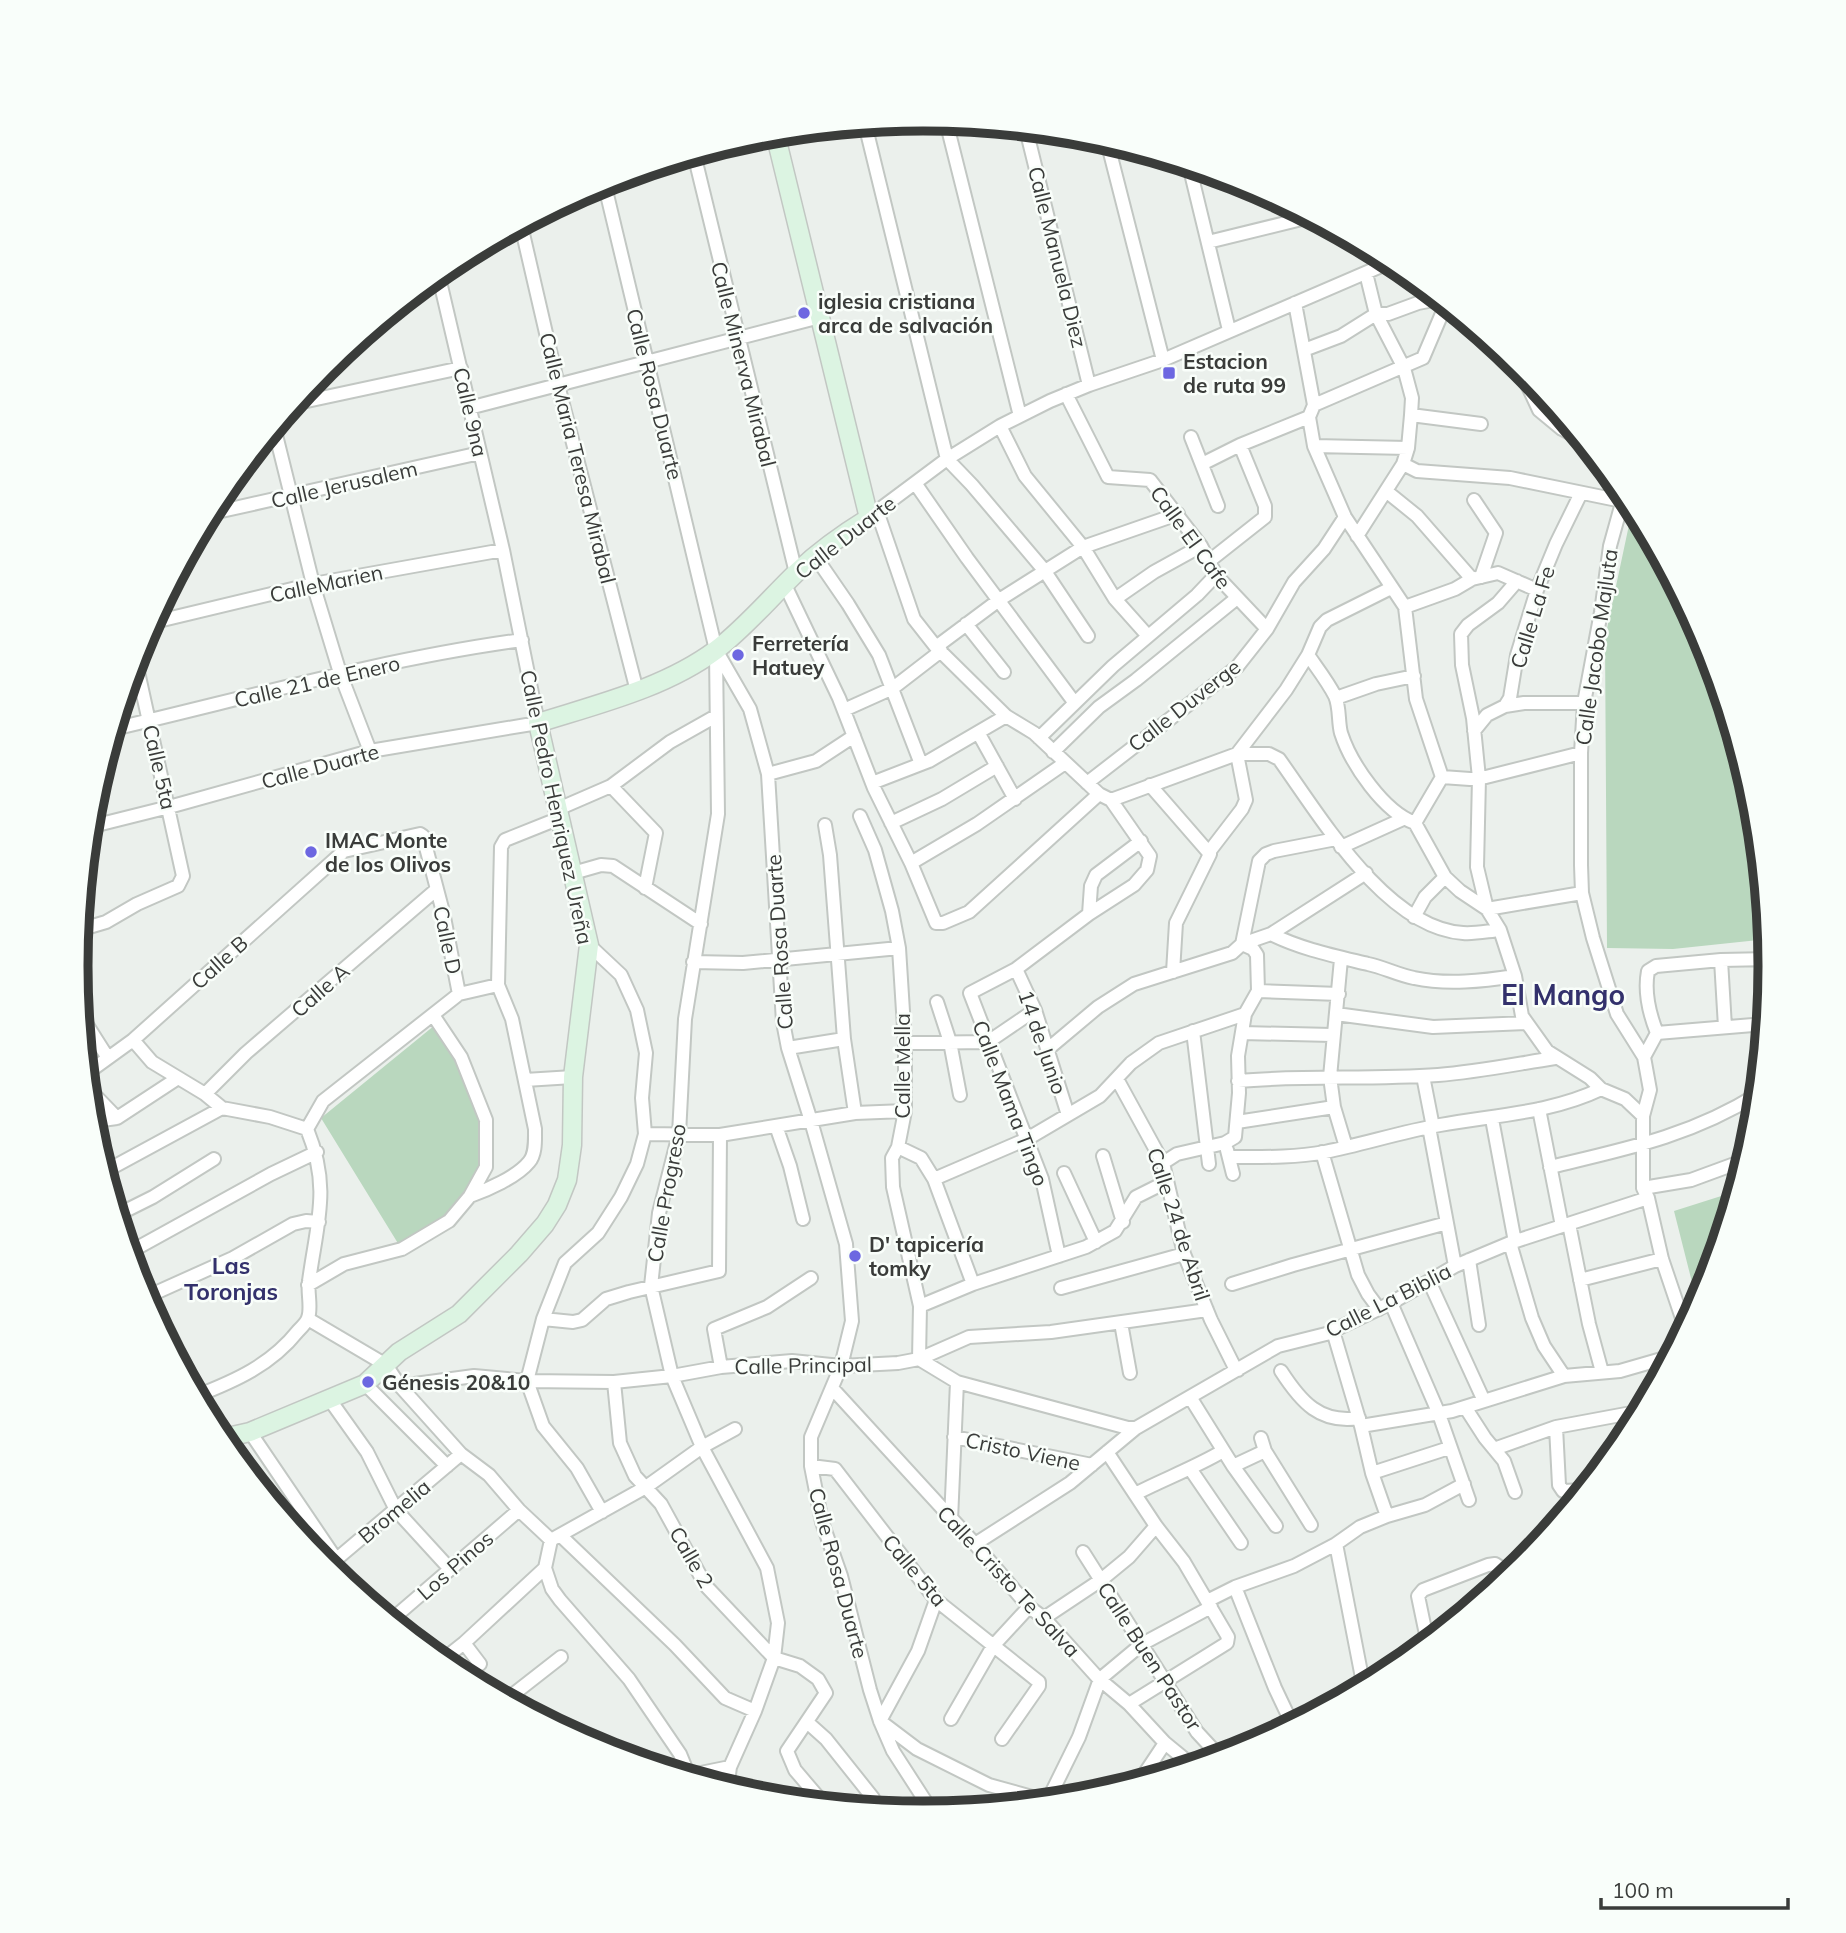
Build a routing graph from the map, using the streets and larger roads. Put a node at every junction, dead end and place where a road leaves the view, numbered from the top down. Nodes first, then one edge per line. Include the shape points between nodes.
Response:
1 (949, 132) edge
2 (867, 133) edge
3 (1028, 138) edge
4 (778, 144) edge
5 (1110, 152) edge
6 (696, 162) edge
7 (1191, 175) edge
8 (607, 194) edge
9 (1298, 220) edge
10 (523, 233) edge
11 (1208, 242) junction
12 (1379, 267) edge
13 (1366, 273) junction
14 (441, 285) edge
15 (1428, 301) edge
16 (1295, 303) junction
17 (1442, 312) edge
18 (1376, 314) junction
19 (820, 317) junction
20 (1229, 330) junction
21 (738, 339) junction
22 (1304, 350) junction
23 (1163, 360) junction
24 (647, 362) junction
25 (461, 368) junction
26 (1404, 368) junction
27 (558, 385) junction
28 (1089, 385) junction
29 (1066, 394) junction
30 (1532, 396) edge
31 (309, 400) edge
32 (469, 408) junction
33 (1311, 411) junction
34 (1411, 415) junction
35 (1020, 416) junction
36 (1481, 424) dead end
37 (1000, 426) junction
38 (1561, 429) edge
39 (1191, 437) dead end
40 (277, 438) edge
41 (1240, 445) junction
42 (1314, 446) junction
43 (1408, 448) junction
44 (480, 453) junction
45 (947, 458) junction
46 (1202, 464) junction
47 (1403, 464) junction
48 (915, 483) junction
49 (1386, 491) junction
50 (1581, 492) junction
51 (1613, 495) edge
52 (291, 496) junction
53 (1474, 500) dead end
54 (1218, 506) dead end
55 (1620, 506) edge
56 (223, 511) edge
57 (873, 514) junction
58 (1178, 514) junction
59 (1345, 517) junction
60 (1357, 536) junction
61 (1201, 546) junction
62 (1083, 547) junction
63 (503, 550) junction
64 (815, 556) junction
65 (1208, 562) junction
66 (1044, 570) junction
67 (1216, 575) junction
68 (1477, 578) junction
69 (790, 579) junction
70 (1517, 582) junction
71 (313, 584) junction
72 (1391, 588) junction
73 (1537, 590) junction
74 (1237, 598) junction
75 (1115, 599) junction
76 (999, 600) junction
77 (1405, 607) junction
78 (164, 620) edge
79 (966, 624) junction
80 (1268, 629) junction
81 (1088, 636) dead end
82 (1148, 636) junction
83 (522, 640) junction
84 (938, 649) junction
85 (716, 650) junction
86 (1308, 655) junction
87 (1004, 672) dead end
88 (340, 673) junction
89 (1414, 676) junction
90 (140, 677) edge
91 (893, 688) junction
92 (636, 691) junction
93 (1336, 698) junction
94 (1074, 702) junction
95 (1584, 703) junction
96 (1505, 706) junction
97 (844, 710) junction
98 (716, 716) junction
99 (1006, 716) junction
100 (150, 721) junction
101 (538, 723) junction
102 (123, 727) edge
103 (1474, 731) junction
104 (979, 733) junction
105 (854, 736) junction
106 (1039, 738) junction
107 (370, 751) junction
108 (1053, 752) junction
109 (1581, 753) junction
110 (1237, 754) junction
111 (1065, 763) junction
112 (921, 764) junction
113 (997, 766) junction
114 (768, 774) junction
115 (1442, 777) junction
116 (1479, 778) junction
117 (872, 783) junction
118 (1087, 783) junction
119 (1150, 785) junction
120 (611, 786) junction
121 (1105, 797) junction
122 (1015, 799) junction
123 (170, 807) junction
124 (559, 814) junction
125 (860, 816) dead end
126 (1409, 821) junction
127 (891, 823) junction
128 (101, 824) edge
129 (825, 825) dead end
130 (1141, 841) junction
131 (1339, 843) junction
132 (351, 849) joint
133 (1209, 852) junction
134 (911, 863) junction
135 (573, 873) junction
136 (1366, 873) junction
137 (1445, 877) junction
138 (645, 888) junction
139 (437, 889) junction
140 (1582, 892) junction
141 (1487, 909) junction
142 (1089, 914) junction
143 (1414, 917) junction
144 (701, 924) junction
145 (89, 927) edge
146 (1500, 930) junction
147 (1271, 934) junction
148 (1242, 944) junction
149 (589, 945) junction
150 (899, 948) junction
151 (839, 953) junction
152 (1341, 959) junction
153 (1758, 959) edge
154 (780, 960) junction
155 (1721, 960) junction
156 (693, 962) junction
157 (1016, 969) junction
158 (1173, 972) junction
159 (1516, 976) junction
160 (498, 985) junction
161 (1258, 991) junction
162 (1339, 993) junction
163 (459, 994) junction
164 (937, 1002) dead end
165 (1035, 1010) junction
166 (1245, 1014) junction
167 (1336, 1014) junction
168 (433, 1015) junction
169 (1527, 1023) junction
170 (1757, 1025) edge
171 (1725, 1027) junction
172 (90, 1030) edge
173 (1193, 1031) junction
174 (1242, 1033) junction
175 (1657, 1033) junction
176 (1332, 1035) junction
177 (132, 1040) junction
178 (844, 1040) junction
179 (905, 1042) junction
180 (950, 1042) junction
181 (988, 1042) junction
182 (788, 1048) junction
183 (1048, 1049) junction
184 (1644, 1057) junction
185 (108, 1058) junction
186 (1555, 1058) junction
187 (94, 1068) edge
188 (1423, 1076) junction
189 (573, 1077) junction
190 (1330, 1077) junction
191 (178, 1078) junction
192 (1117, 1079) junction
193 (525, 1080) junction
194 (1238, 1081) junction
195 (1601, 1089) junction
196 (205, 1094) junction
197 (960, 1095) dead end
198 (99, 1099) edge
199 (1747, 1100) edge
200 (1334, 1107) junction
201 (222, 1108) junction
202 (1539, 1109) junction
203 (905, 1111) junction
204 (855, 1113) junction
205 (1068, 1115) junction
206 (1643, 1116) junction
207 (117, 1118) junction
208 (1492, 1119) junction
209 (103, 1121) edge
210 (811, 1121) junction
211 (1237, 1122) junction
212 (776, 1126) junction
213 (1431, 1127) junction
214 (307, 1129) junction
215 (645, 1134) junction
216 (679, 1134) junction
217 (720, 1135) junction
218 (1027, 1139) junction
219 (1225, 1143) junction
220 (1642, 1145) junction
221 (898, 1147) junction
222 (1208, 1147) junction
223 (1346, 1147) junction
224 (317, 1152) junction
225 (1322, 1152) junction
226 (1103, 1156) dead end
227 (1229, 1157) junction
228 (214, 1158) dead end
229 (1163, 1163) junction
230 (1209, 1164) dead end
231 (1734, 1164) edge
232 (113, 1167) edge
233 (1550, 1167) junction
234 (1064, 1173) dead end
235 (1234, 1174) dead end
236 (934, 1179) junction
237 (1166, 1182) junction
238 (1646, 1193) junction
239 (470, 1196) junction
240 (125, 1212) edge
241 (803, 1219) dead end
242 (319, 1222) junction
243 (1122, 1222) junction
244 (1447, 1223) junction
245 (1565, 1225) junction
246 (1096, 1242) junction
247 (1512, 1242) junction
248 (137, 1248) edge
249 (1351, 1249) junction
250 (1184, 1254) junction
251 (1059, 1256) junction
252 (1662, 1259) junction
253 (1469, 1260) junction
254 (1455, 1266) junction
255 (811, 1278) dead end
256 (1580, 1280) junction
257 (1429, 1281) junction
258 (308, 1284) junction
259 (973, 1284) junction
260 (1232, 1284) dead end
261 (651, 1286) junction
262 (1061, 1288) dead end
263 (154, 1293) edge
264 (920, 1306) junction
265 (1385, 1306) junction
266 (1207, 1310) junction
267 (1681, 1316) edge
268 (308, 1319) junction
269 (543, 1319) junction
270 (1121, 1323) junction
271 (1479, 1325) dead end
272 (1333, 1331) junction
273 (919, 1359) junction
274 (1660, 1359) edge
275 (386, 1365) junction
276 (841, 1366) junction
277 (721, 1367) junction
278 (1238, 1370) junction
279 (1281, 1371) dead end
280 (1602, 1372) junction
281 (1130, 1373) dead end
282 (672, 1376) junction
283 (1564, 1376) junction
284 (527, 1381) junction
285 (614, 1382) junction
286 (957, 1382) junction
287 (365, 1384) junction
288 (400, 1386) junction
289 (832, 1388) junction
290 (204, 1393) edge
291 (1190, 1397) junction
292 (330, 1400) junction
293 (1484, 1401) junction
294 (1465, 1407) junction
295 (1629, 1413) edge
296 (1439, 1414) junction
297 (1360, 1422) junction
298 (1556, 1427) junction
299 (1136, 1428) junction
300 (735, 1429) dead end
301 (250, 1432) junction
302 (232, 1436) edge
303 (954, 1437) junction
304 (702, 1447) junction
305 (1449, 1448) junction
306 (1494, 1449) junction
307 (1223, 1451) junction
308 (1107, 1452) junction
309 (461, 1454) junction
310 (1092, 1465) junction
311 (447, 1466) junction
312 (811, 1466) junction
313 (1233, 1466) junction
314 (1191, 1470) junction
315 (1372, 1473) junction
316 (1464, 1484) junction
317 (646, 1487) junction
318 (1515, 1492) dead end
319 (1571, 1493) edge
320 (1135, 1494) junction
321 (1469, 1500) dead end
322 (396, 1510) junction
323 (519, 1510) junction
324 (602, 1512) junction
325 (1387, 1516) junction
326 (951, 1520) junction
327 (1311, 1525) dead end
328 (1156, 1526) junction
329 (1276, 1526) dead end
330 (556, 1537) junction
331 (1241, 1543) dead end
332 (975, 1544) junction
333 (1336, 1544) junction
334 (1083, 1552) dead end
335 (337, 1559) joint
336 (545, 1568) junction
337 (450, 1569) junction
338 (1501, 1569) edge
339 (1101, 1580) junction
340 (1235, 1587) junction
341 (936, 1600) junction
342 (1209, 1604) junction
343 (1029, 1607) junction
344 (397, 1615) edge
345 (1044, 1618) junction
346 (1425, 1634) edge
347 (464, 1643) junction
348 (1142, 1644) junction
349 (993, 1647) junction
350 (450, 1654) edge
351 (561, 1657) dead end
352 (774, 1658) junction
353 (480, 1664) dead end
354 (1362, 1677) edge
355 (1100, 1679) junction
356 (1164, 1681) junction
357 (513, 1694) edge
358 (1129, 1704) junction
359 (755, 1710) junction
360 (1291, 1717) edge
361 (951, 1719) dead end
362 (880, 1721) junction
363 (807, 1722) junction
364 (1002, 1739) dead end
365 (1166, 1743) junction
366 (1213, 1750) edge
367 (1186, 1760) edge
368 (685, 1767) edge
369 (730, 1767) junction
370 (1146, 1772) edge
371 (703, 1773) edge
372 (728, 1779) edge
373 (1053, 1791) edge
374 (817, 1795) edge
375 (1028, 1795) edge
376 (873, 1798) dead end
377 (926, 1802) edge

1 - 35 street
2 - 45 street
3 - 28 street, Calle Manuela Diez
4 - 19 street
5 - 23 street
6 - 21 street, Calle Minerva Mirabal
7 - 11 street
8 - 24 street, Calle Rosa Duarte
9 - 11 street
10 - 27 street, Calle Maria Teresa Mirabal
11 - 20 street
12 - 13 street, Calle Duarte
13 - 16 street, Calle Duarte
13 - 18 street
14 - 25 street, Calle 9na
15 - 18 street
16 - 20 street, Calle Duarte
16 - 22 street
17 - 26 street via 1423,358
18 - 22 street via 1341,336
18 - 26 street
19 - 21 street
19 - 57 street
20 - 23 street, Calle Duarte
21 - 24 street
21 - 69 street, Calle Minerva Mirabal
22 - 33 street
23 - 28 street, Calle Duarte
24 - 27 street
24 - 85 street, Calle Rosa Duarte
25 - 31 street
25 - 32 street, Calle 9na
26 - 33 street
26 - 34 street
27 - 32 street
27 - 92 street, Calle Maria Teresa Mirabal
28 - 29 street, Calle Duarte
29 - 35 street, Calle Duarte
29 - 58 street, Calle El Cafe via 1108,477 1150,480
30 - 38 street via 1539,410
32 - 44 street, Calle 9na
33 - 41 street
33 - 42 street
34 - 36 street
34 - 43 street
35 - 37 street, Calle Duarte
37 - 45 street, Calle Duarte
37 - 62 street via 1025,476
39 - 46 street
40 - 52 street
41 - 46 street
41 - 65 street via 1265,506 1265,517
42 - 43 street
42 - 59 street
43 - 47 street
44 - 52 street, Calle Jerusalem
44 - 63 street, Calle 9na
45 - 48 street, Calle Duarte
45 - 66 street
46 - 54 street
47 - 49 street
47 - 50 street via 1417,471 1510,478
48 - 57 street, Calle Duarte
48 - 76 street
49 - 60 street
49 - 68 street
50 - 51 street
50 - 73 street, Calle La Fe
52 - 56 street, Calle Jerusalem
52 - 71 street
53 - 68 street via 1496,533
55 - 95 street, Calle Jacobo Majluta
57 - 64 street, Calle Duarte
57 - 84 street via 914,619
58 - 61 street, Calle El Cafe
58 - 62 street
59 - 60 street
59 - 80 street, Calle Duverge via 1294,582
60 - 72 street
61 - 65 street, Calle El Cafe
61 - 75 street
62 - 66 street
62 - 75 street
63 - 71 street, CalleMarien
63 - 83 street, Calle Pedro Henriquez Ureña
64 - 69 street, Calle Duarte
64 - 91 street via 849,604
65 - 67 street, Calle El Cafe
66 - 76 street
66 - 81 street
67 - 74 street, Calle El Cafe
67 - 82 street
68 - 70 street via 1498,573
68 - 77 street
69 - 85 street, Calle Duarte
69 - 97 street, Calle Minerva Mirabal
70 - 73 street
70 - 103 street via 1461,634
71 - 78 street, CalleMarien
71 - 88 street
72 - 77 street
72 - 86 street via 1327,620
73 - 96 street, Calle La Fe
74 - 80 street, Calle El Cafe
74 - 108 street via 1099,707
75 - 82 street
76 - 79 street
76 - 94 street
77 - 89 street
79 - 84 street
79 - 87 street
80 - 118 street, Calle Duverge via 1237,667
82 - 94 street
83 - 88 street, Calle 21 de Enero
83 - 101 street, Calle Pedro Henriquez Ureña
84 - 91 street
84 - 99 street
85 - 92 street, Calle Duarte
85 - 98 street, Calle Progreso
85 - 114 street, Calle Rosa Duarte via 750,709
86 - 93 street
86 - 110 street
88 - 100 street, Calle 21 de Enero
88 - 107 street
89 - 93 street
89 - 115 street via 1416,699
90 - 100 street, Calle 5ta
91 - 97 street
91 - 112 street
92 - 101 street, Calle Duarte
93 - 126 street via 1340,731 1349,753 1379,797
94 - 106 street
95 - 96 street
95 - 109 street, Calle Jacobo Majluta
96 - 103 street via 1487,715
97 - 105 street, Calle Minerva Mirabal
98 - 120 street via 670,742
98 - 144 street, Calle Progreso via 718,814
99 - 104 street
99 - 106 street
100 - 102 street, Calle 21 de Enero
100 - 123 street, Calle 5ta
101 - 107 street, Calle Duarte
101 - 124 street, Calle Pedro Henriquez Ureña
103 - 116 street
104 - 112 street
104 - 113 street
105 - 114 street via 816,761
105 - 117 street, Calle Minerva Mirabal
106 - 108 street
107 - 123 street, Calle Duarte
108 - 111 street
109 - 116 street
109 - 140 street, Calle Jacobo Majluta
110 - 119 street
110 - 131 street via 1269,754 1279,759
110 - 133 street via 1246,800
111 - 118 street
111 - 122 street
112 - 117 street
113 - 122 street
113 - 127 street
114 - 154 street, Calle Rosa Duarte
115 - 116 street
115 - 126 street
116 - 141 street via 1477,867
117 - 127 street, Calle Minerva Mirabal
118 - 121 street
119 - 121 street
119 - 133 street
120 - 124 street
120 - 138 street via 656,833
121 - 130 street
121 - 134 street, Calle Minerva Mirabal via 969,912 943,923 936,923
122 - 134 street
123 - 128 street, Calle Duarte
123 - 145 street, Calle 5ta via 183,876 178,886
124 - 135 street, Calle Pedro Henriquez Ureña
124 - 160 street via 505,840 501,847
125 - 150 street, Calle Mella via 875,850
126 - 131 street
126 - 137 street
127 - 134 street, Calle Minerva Mirabal
129 - 151 street
130 - 142 street via 1096,875
130 - 142 street via 1151,858 1147,870
131 - 136 street
131 - 148 street via 1265,854 1259,861
132 - 139 street, Calle D via 420,834
132 - 177 street, Calle B
133 - 158 street via 1175,923
135 - 138 street via 613,866
135 - 149 street, Calle Pedro Henriquez Ureña
136 - 143 street
136 - 147 street
137 - 141 street
137 - 143 street via 1425,897
138 - 144 street
139 - 163 street, Calle D
139 - 196 street, Calle A
140 - 141 street
140 - 184 street, Calle Jacobo Majluta via 1617,1014
141 - 146 street
142 - 157 street
143 - 146 street via 1462,933
144 - 156 street, Calle Progreso
146 - 159 street
147 - 148 street
147 - 152 street
148 - 158 street via 1232,953
148 - 161 street via 1257,955
149 - 189 street, Calle Pedro Henriquez Ureña
149 - 215 street via 621,975 637,1010 646,1053
150 - 151 street
150 - 179 street, Calle Mella
151 - 154 street
151 - 178 street
152 - 159 street via 1443,981
152 - 162 street
153 - 155 street
154 - 156 street
154 - 182 street, Calle Rosa Duarte
155 - 171 street
155 - 175 street via 1656,966 1648,971 1649,1010
156 - 216 street, Calle Progreso
157 - 165 street, 14 de Junio
157 - 181 street, Calle Mama Tingo via 970,992
158 - 183 street via 1134,984
159 - 169 street
160 - 163 street
160 - 193 street via 512,1019
161 - 162 street
161 - 166 street
162 - 167 street
163 - 168 street
164 - 180 street
165 - 181 street
165 - 183 street, 14 de Junio
166 - 173 street
166 - 174 street
167 - 169 street via 1433,1027
167 - 176 street
168 - 214 street via 323,1101
168 - 239 street via 461,1057 486,1120 486,1167
169 - 186 street
170 - 171 street
171 - 175 street
172 - 185 street
173 - 192 street via 1146,1051
173 - 222 street
174 - 176 street
174 - 194 street
175 - 184 street
176 - 190 street
177 - 185 street, Calle B
177 - 191 street via 152,1062
178 - 182 street
178 - 204 street
179 - 180 street
179 - 203 street, Calle Mella
180 - 181 street
180 - 197 street
181 - 218 street, Calle Mama Tingo
182 - 210 street, Calle Rosa Duarte
183 - 205 street, 14 de Junio
184 - 206 street, Calle Jacobo Majluta via 1650,1090
185 - 187 street, Calle B
186 - 188 street
186 - 195 street
188 - 190 street
188 - 213 street
189 - 193 street
189 - 275 street, Calle Pedro Henriquez Ureña via 567,1180 545,1224 459,1314
190 - 194 street
190 - 200 street
191 - 196 street
191 - 207 street
192 - 205 street via 1100,1096
192 - 229 street, Calle 24 de Abril
193 - 239 street via 535,1129 529,1162 493,1188
194 - 211 street
195 - 202 street via 1576,1101
195 - 206 street via 1625,1099
196 - 201 street
198 - 207 street
199 - 220 street via 1690,1130
200 - 211 street
200 - 223 street
201 - 214 street
201 - 232 street
202 - 208 street
202 - 233 street
203 - 204 street
203 - 221 street, Calle Mella
204 - 210 street
205 - 218 street
206 - 220 street, Calle Jacobo Majluta
207 - 209 street
208 - 213 street
208 - 247 street
210 - 212 street
210 - 276 street, Calle Rosa Duarte via 846,1244 852,1321
211 - 219 street via 1235,1137
212 - 217 street
212 - 241 street
213 - 223 street
213 - 244 street
214 - 224 street
215 - 216 street
215 - 269 street via 638,1164 621,1197 597,1233 565,1263
216 - 217 street
216 - 261 street, Calle Progreso via 659,1213
217 - 261 street via 719,1271
218 - 236 street
218 - 251 street, Calle Mama Tingo via 1042,1179
219 - 222 street
219 - 227 street
220 - 233 street
220 - 238 street, Calle Jacobo Majluta
221 - 236 street via 920,1158
221 - 264 street, Calle Mella via 892,1158 893,1187
222 - 229 street via 1177,1154
222 - 230 street
223 - 225 street
224 - 242 street via 323,1192
224 - 248 street
225 - 227 street
225 - 249 street
226 - 243 street
227 - 235 street
228 - 240 street
229 - 237 street, Calle 24 de Abril
231 - 238 street, Calle La Biblia
233 - 245 street
234 - 246 street
236 - 259 street
237 - 243 street via 1131,1200
237 - 250 street, Calle 24 de Abril
238 - 245 street, Calle La Biblia
238 - 252 street, Calle Jacobo Majluta
239 - 258 street via 449,1222 402,1249 344,1264
242 - 258 street
242 - 263 street via 293,1224 233,1258
243 - 246 street
244 - 249 street
244 - 254 street
245 - 247 street, Calle La Biblia
245 - 256 street
246 - 251 street
247 - 253 street, Calle La Biblia
247 - 283 street via 1532,1318
249 - 260 street
249 - 265 street via 1368,1294
250 - 262 street
250 - 266 street, Calle 24 de Abril
251 - 259 street
252 - 256 street
252 - 267 street, Calle Jacobo Majluta
253 - 254 street, Calle La Biblia
253 - 271 street
254 - 257 street, Calle La Biblia
255 - 277 street via 767,1307 714,1329
256 - 280 street
257 - 265 street, Calle La Biblia
257 - 293 street
258 - 268 street
259 - 264 street
261 - 269 street via 606,1299 582,1320
261 - 282 street, Calle Progreso
264 - 273 street, Calle Mella
265 - 272 street, Calle La Biblia
265 - 296 street
266 - 270 street, Calle Principal
266 - 278 street, Calle 24 de Abril
268 - 275 street
268 - 290 street via 271,1359 240,1379
269 - 284 street
270 - 273 street, Calle Principal via 969,1337
270 - 281 street
272 - 278 street, Calle La Biblia via 1278,1346
272 - 297 street
273 - 276 street, Calle Principal
273 - 286 street
274 - 280 street
275 - 287 street
275 - 288 street
276 - 277 street, Calle Principal via 792,1362
276 - 289 street, Calle Rosa Duarte
277 - 282 street, Calle Principal
278 - 291 street, Calle La Biblia
279 - 297 street via 1294,1391 1320,1414
280 - 283 street
282 - 285 street, Calle Principal
282 - 304 street, Calle Progreso
283 - 293 street
284 - 285 street, Calle Principal
284 - 288 street, Calle Principal via 474,1376
284 - 324 street via 543,1426
285 - 317 street, Calle 2 via 620,1443 635,1476
286 - 299 street
286 - 303 street
287 - 292 street
287 - 311 street
288 - 309 street
289 - 312 street, Calle Rosa Duarte via 811,1437
289 - 326 street, Calle Cristo Te Salva
291 - 299 street, Calle La Biblia
291 - 307 street
292 - 301 street
292 - 322 street via 367,1452
293 - 294 street
294 - 296 street
294 - 306 street
295 - 298 street
296 - 297 street
296 - 305 street
297 - 315 street
298 - 306 street
298 - 319 street via 1559,1485
299 - 308 street, Calle La Biblia
300 - 304 street
301 - 302 street
301 - 335 street
303 - 310 street, Cristo Viene
303 - 326 street
304 - 317 street
304 - 352 street, Calle Progreso via 767,1568 778,1623
305 - 315 street
305 - 316 street
306 - 318 street via 1504,1461
307 - 313 street
307 - 314 street
308 - 310 street, Calle La Biblia
308 - 320 street
309 - 311 street, Bromelia
309 - 323 street via 489,1475
310 - 332 street, Calle La Biblia
311 - 322 street, Bromelia
312 - 341 street, Calle 5ta via 835,1469
312 - 362 street, Calle Rosa Duarte via 822,1521
313 - 327 street via 1263,1444
313 - 329 street
314 - 320 street
314 - 331 street
315 - 325 street
316 - 321 street
316 - 325 street via 1425,1505
317 - 324 street
317 - 352 street, Calle 2 via 661,1504 706,1586
320 - 328 street
322 - 335 street, Bromelia
322 - 337 street
323 - 330 street
323 - 337 street, Los Pinos
324 - 330 street
325 - 333 street
326 - 332 street, Calle Cristo Te Salva
328 - 339 street
328 - 342 street
330 - 336 street
330 - 359 street via 675,1645 725,1698
332 - 343 street, Calle Cristo Te Salva
333 - 340 street via 1294,1566
333 - 354 street
334 - 339 street, Calle Buen Pastor
336 - 347 street
336 - 368 street via 552,1589 629,1679
337 - 344 street, Los Pinos
338 - 346 street via 1488,1565 1419,1593
339 - 345 street
339 - 348 street, Calle Buen Pastor
340 - 342 street
340 - 360 street
341 - 349 street, Calle 5ta
341 - 362 street via 918,1651
342 - 348 street
342 - 356 street via 1227,1643
343 - 345 street, Calle Cristo Te Salva
343 - 349 street
345 - 355 street, Calle Cristo Te Salva
347 - 350 street
347 - 353 street
348 - 355 street
348 - 356 street, Calle Buen Pastor
349 - 361 street
349 - 364 street, Calle 5ta via 1039,1682
351 - 357 street
352 - 359 street, Calle Progreso
352 - 363 street, Calle 2 via 800,1666 818,1679 826,1693
355 - 358 street, Calle Cristo Te Salva
355 - 373 street
356 - 358 street
356 - 366 street, Calle Buen Pastor
358 - 365 street, Calle Cristo Te Salva
359 - 369 street, Calle Progreso
362 - 375 street via 917,1749 989,1785
362 - 377 street, Calle Rosa Duarte
363 - 374 street via 787,1751 795,1770
363 - 376 street
365 - 367 street, Calle Cristo Te Salva
365 - 370 street
369 - 371 street
369 - 372 street, Calle Progreso

